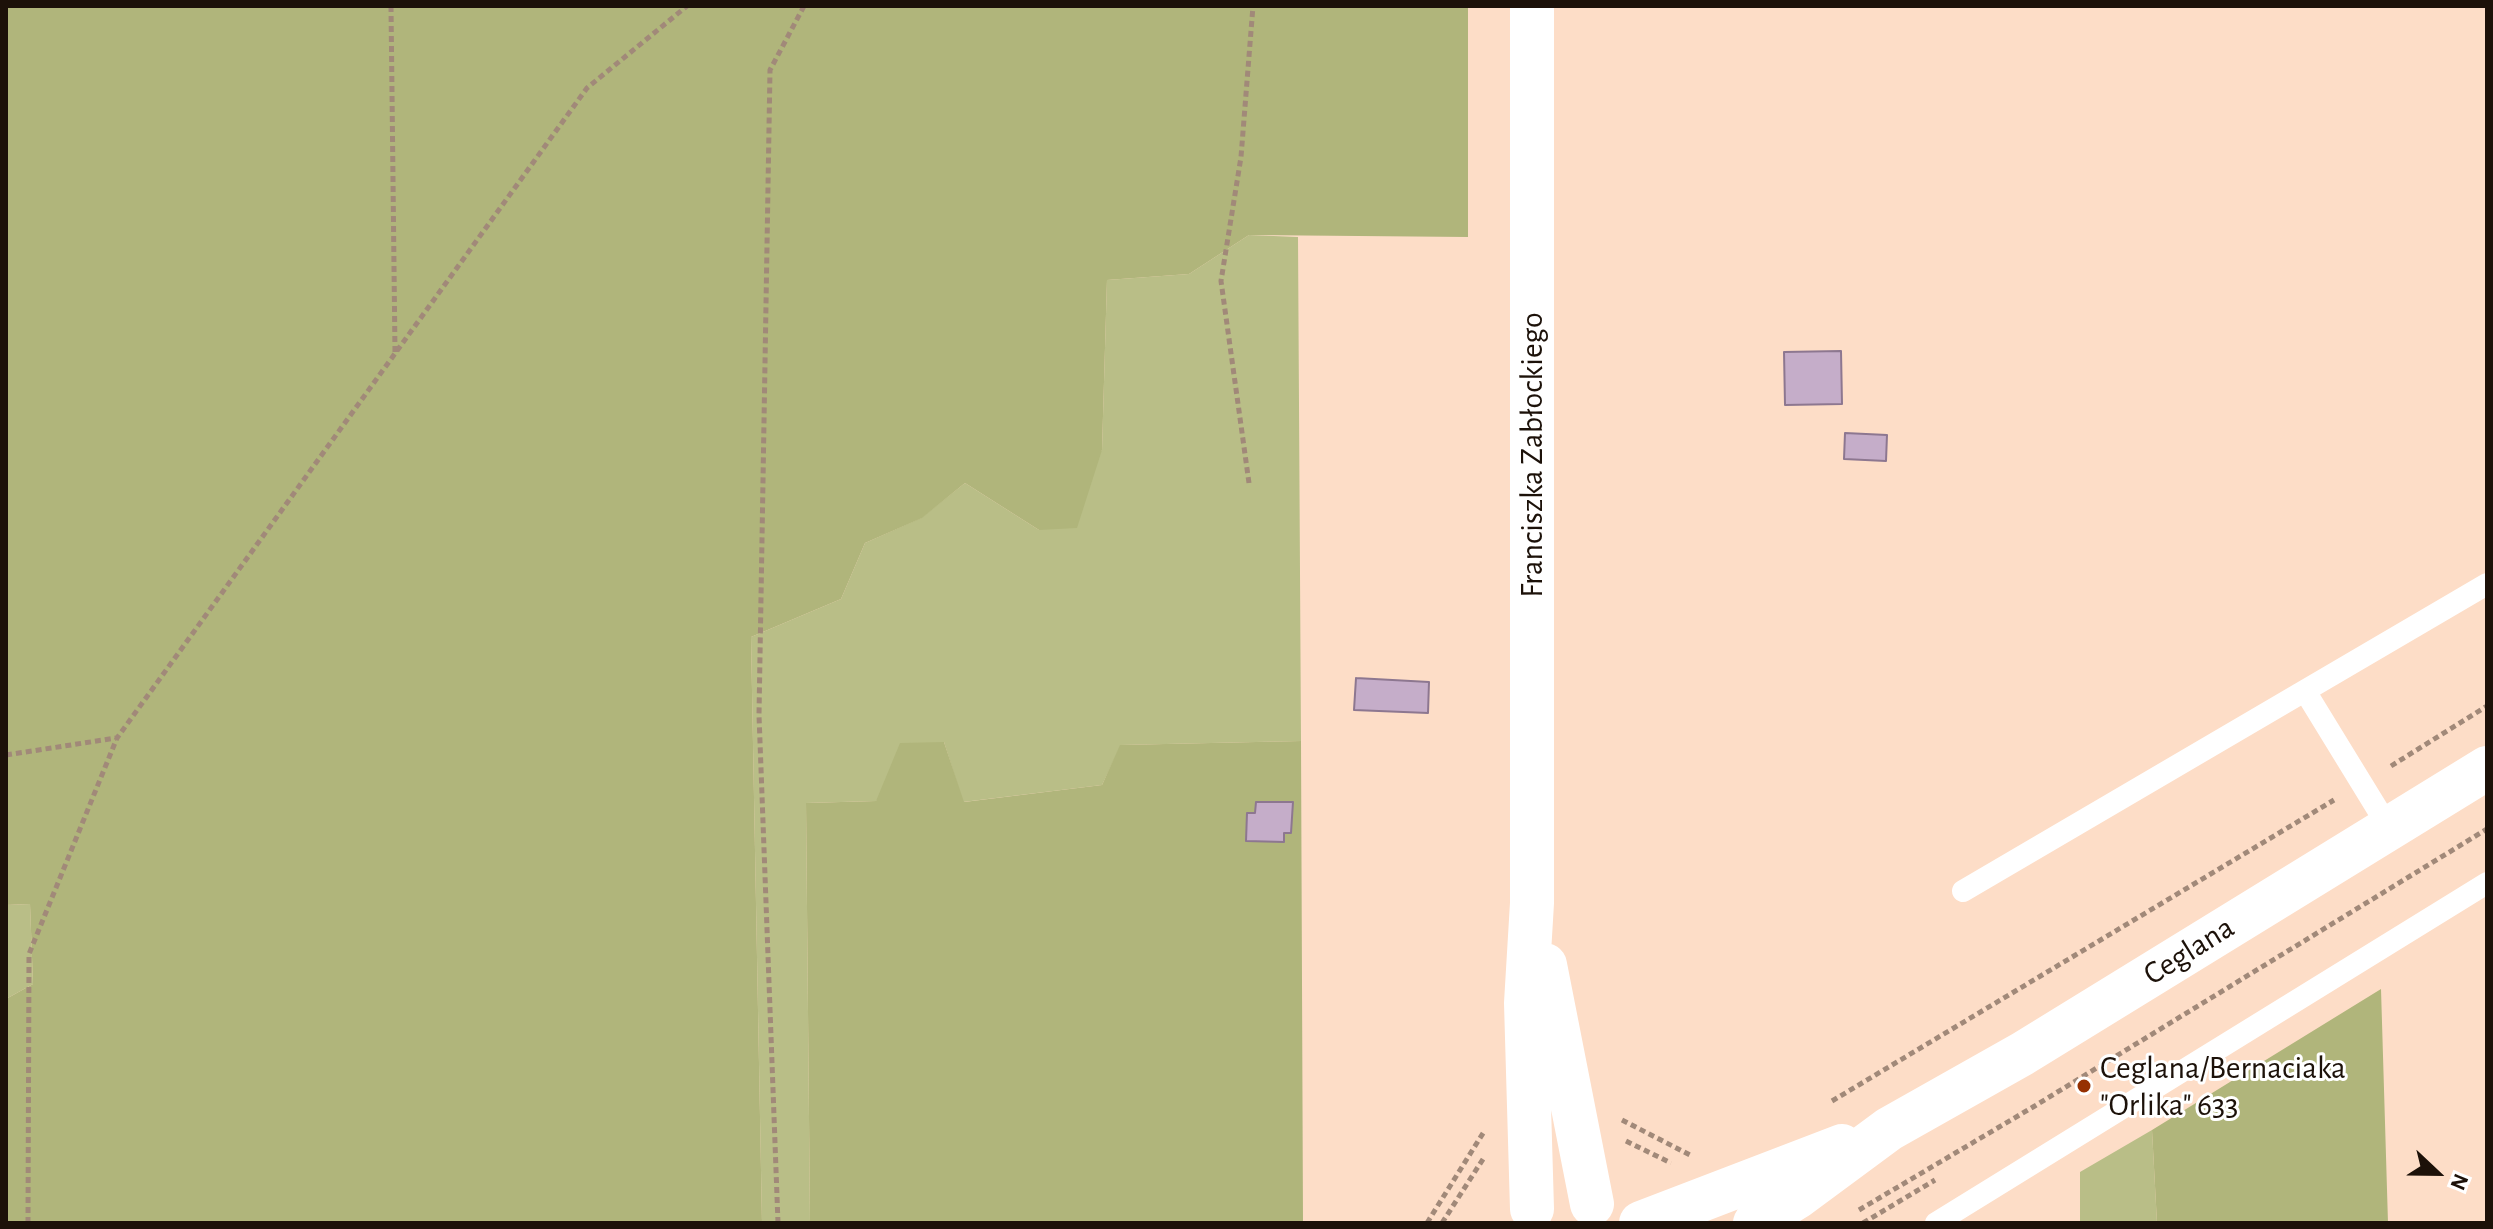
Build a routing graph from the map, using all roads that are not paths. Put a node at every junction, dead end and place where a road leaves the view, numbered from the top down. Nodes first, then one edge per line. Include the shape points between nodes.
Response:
1 (1532, 6) edge
2 (2487, 584) edge
3 (2305, 691) junction
4 (2487, 768) edge
5 (2389, 828) junction
6 (2487, 883) edge
7 (1963, 891) dead end
8 (1532, 903) junction
9 (1889, 1129) junction
10 (1610, 1214) edge
11 (1522, 1216) edge
12 (1641, 1223) edge
13 (1755, 1223) edge
14 (1936, 1223) edge

1 - 8 street, Franciszka Zabłockiego
2 - 3 lane
3 - 5 lane
3 - 7 lane
4 - 5 street, Ceglana
5 - 9 street, Ceglana via 2022,1054
6 - 14 lane
8 - 10 street, Franciszka Zabłockiego
8 - 11 street, Franciszka Zabłockiego
9 - 12 street, Ceglana
9 - 13 street, Ceglana
10 - 11 street via 1561,1202

